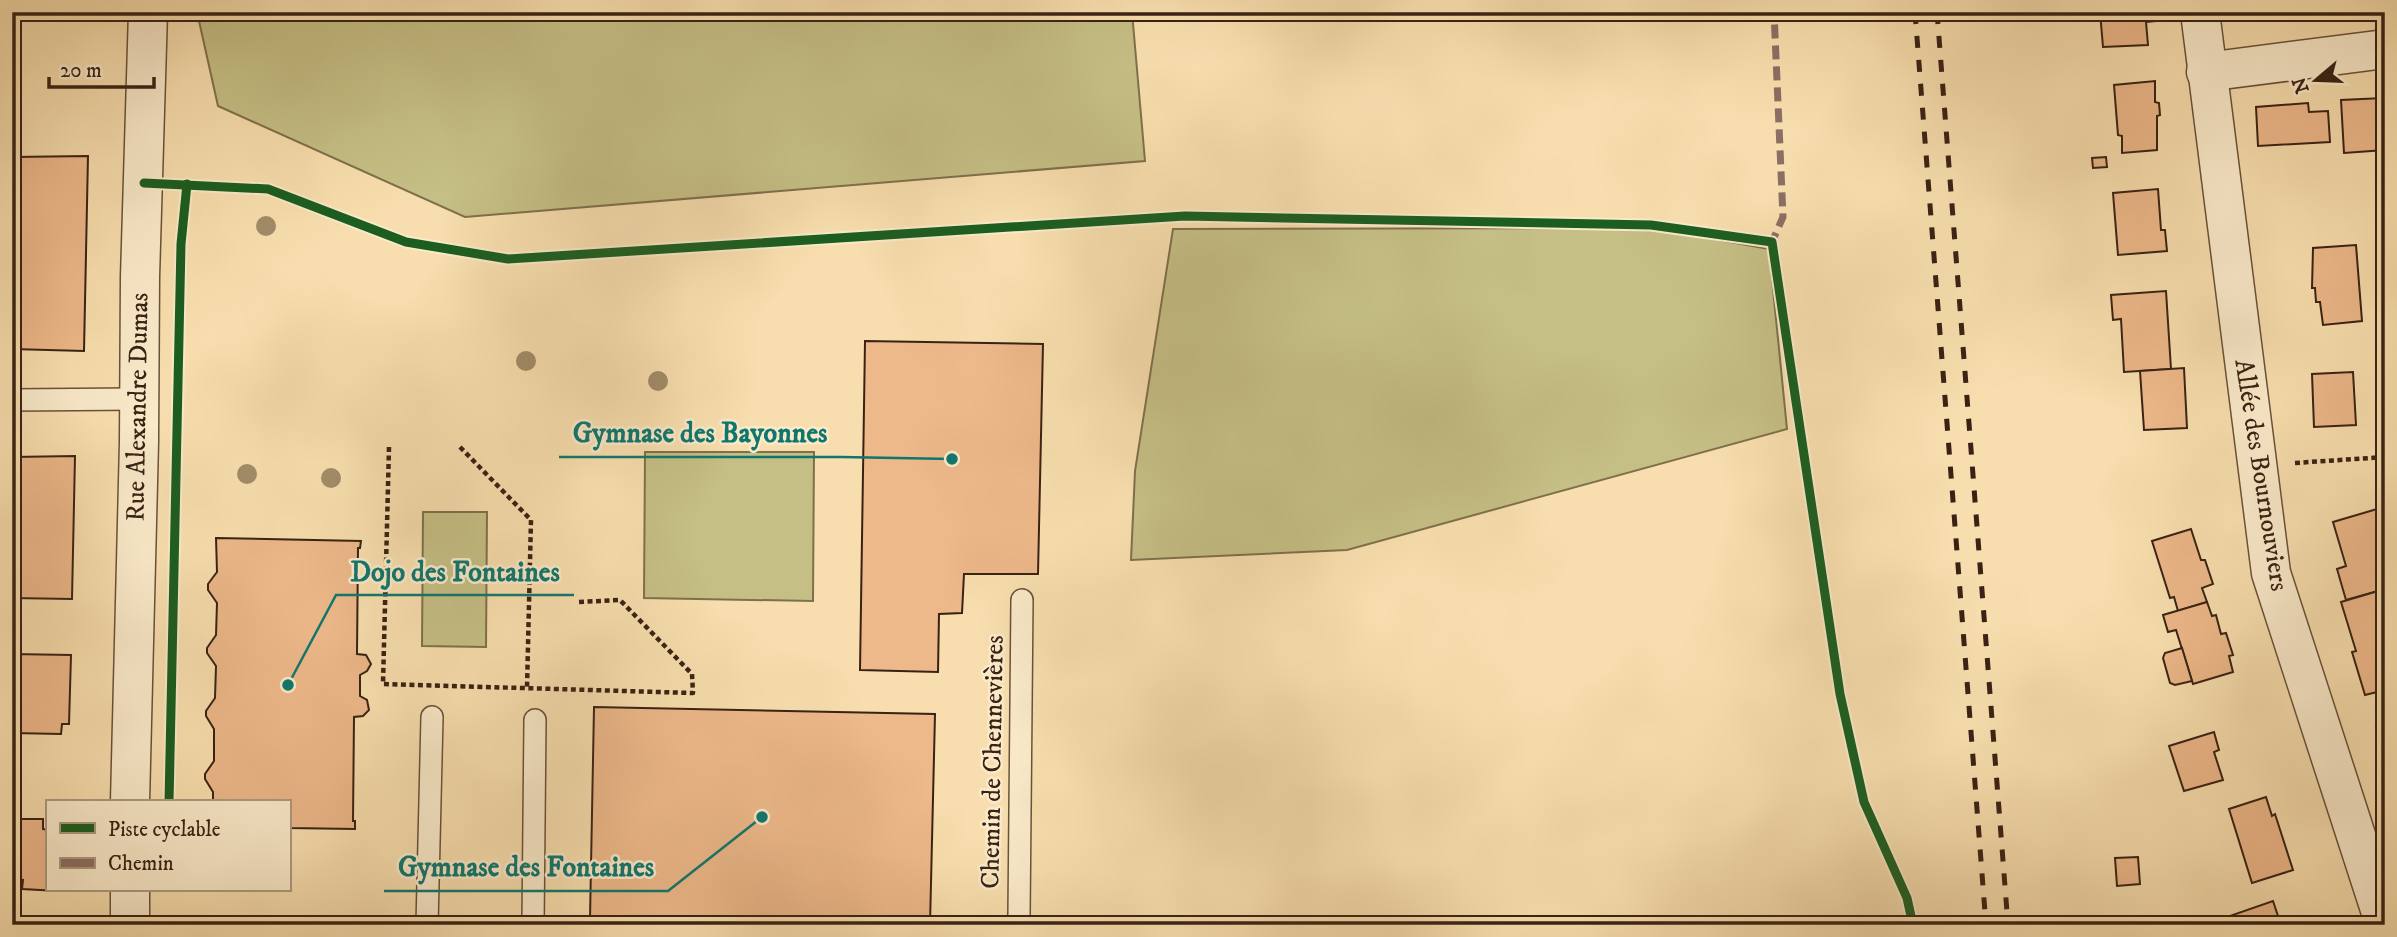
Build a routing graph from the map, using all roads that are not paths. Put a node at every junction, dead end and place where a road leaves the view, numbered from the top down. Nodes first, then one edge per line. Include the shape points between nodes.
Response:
1 (148, 12) edge
2 (2200, 12) edge
3 (2385, 49) edge
4 (2206, 72) junction
5 (138, 399) junction
6 (12, 400) edge
7 (1022, 600) dead end
8 (432, 717) dead end
9 (535, 720) dead end
10 (130, 800) edge
11 (130, 892) edge
12 (130, 925) edge
13 (427, 925) edge
14 (533, 925) edge
15 (1016, 925) edge
16 (2385, 925) edge

1 - 5 street, Rue Alexandre Dumas
2 - 4 street, Allée des Bournouviers
3 - 4 street
4 - 16 street, Allée des Bournouviers via 2271,573
5 - 6 lane
5 - 10 street, Rue Alexandre Dumas
7 - 15 lane, Chemin de Chennevières
8 - 13 lane
9 - 14 lane
11 - 12 street

